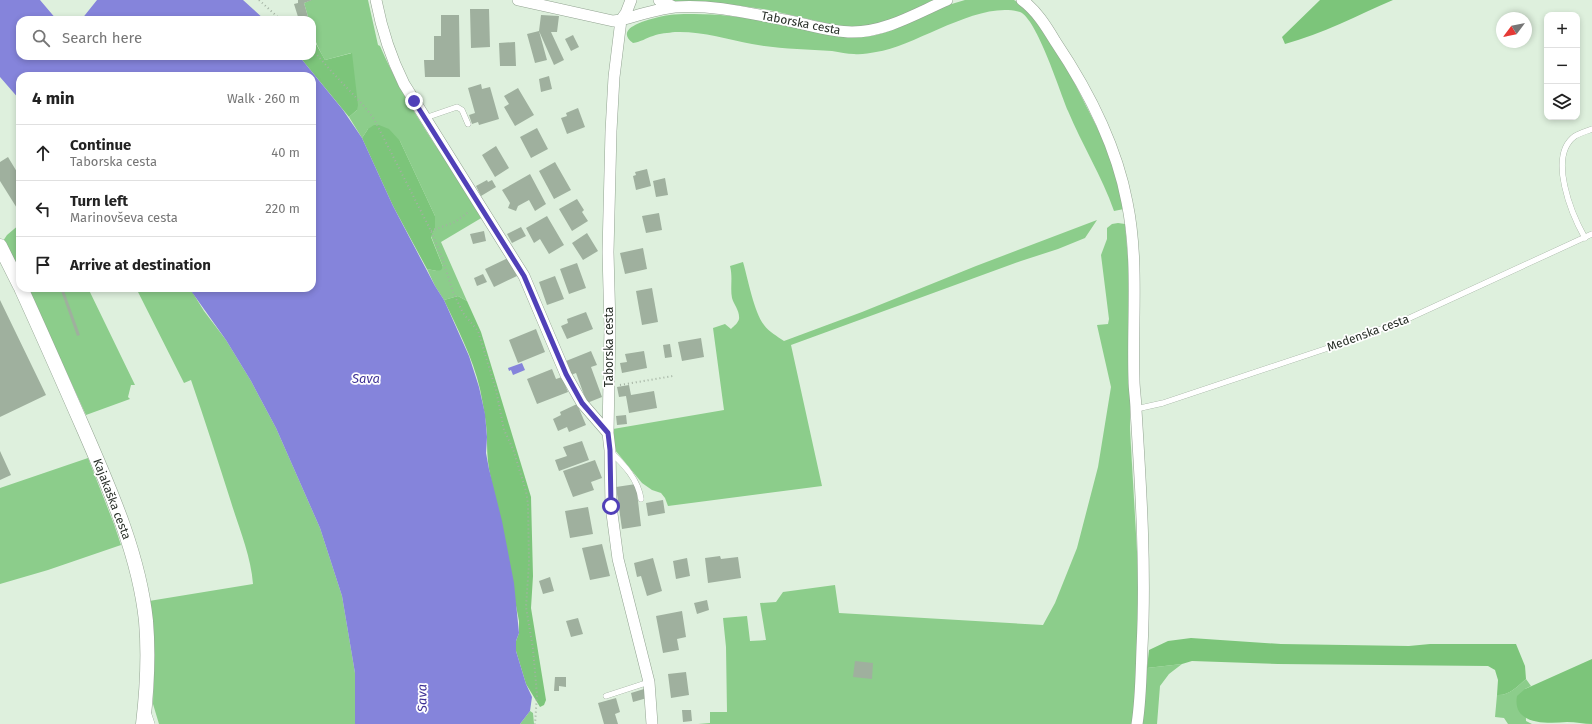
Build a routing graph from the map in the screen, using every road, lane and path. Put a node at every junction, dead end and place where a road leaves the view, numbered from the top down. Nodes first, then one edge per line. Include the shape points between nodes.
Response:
1 (259, 0) edge
2 (376, 0) edge
3 (518, 0) edge
4 (630, 0) edge
5 (659, 0) edge
6 (947, 0) edge
7 (1022, 0) edge
8 (674, 7) junction
9 (277, 16) edge
10 (621, 20) junction
11 (316, 54) edge
12 (424, 118) junction
13 (468, 124) dead end
14 (1592, 129) edge
15 (480, 207) junction
16 (431, 231) junction
17 (1592, 234) edge
18 (1585, 238) junction
19 (0, 246) edge
20 (16, 277) edge
21 (23, 292) edge
22 (673, 376) dead end
23 (609, 386) junction
24 (1136, 409) junction
25 (608, 433) junction
26 (610, 450) junction
27 (641, 499) dead end
28 (649, 682) junction
29 (606, 696) dead end
30 (145, 702) junction
31 (650, 722) edge
32 (143, 724) edge
33 (152, 724) edge
34 (535, 724) edge
35 (1137, 724) edge

1 - 9 path
2 - 12 street via 392,60
3 - 10 street via 602,20
4 - 10 street
5 - 8 street, Taborska cesta
6 - 8 street, Taborska cesta via 892,25 853,32 829,30 741,11
7 - 24 street via 1041,20 1070,64 1109,139 1122,178 1131,232 1135,301
8 - 10 street, Taborska cesta
10 - 23 street, Taborska cesta via 611,131 608,252
11 - 16 path via 374,119
12 - 13 lane via 457,107 462,110
12 - 15 street
14 - 18 lane via 1570,141 1561,166 1569,199
15 - 16 path via 467,212 446,227
15 - 25 street via 524,276 566,374 582,403
16 - 34 path via 453,292 463,313 478,331 496,390 502,424 514,449 526,491 529,563 526,607 537,695
17 - 18 lane, Medenska cesta
18 - 24 lane, Medenska cesta via 1403,321 1163,403
19 - 20 street, Kajakaška cesta
21 - 30 street, Kajakaška cesta via 99,464 134,559 146,621 148,658
22 - 23 path
23 - 25 street, Taborska cesta
24 - 35 street via 1144,587
25 - 26 street, Taborska cesta
26 - 27 lane via 638,485
26 - 28 street, Taborska cesta via 611,506 618,559
28 - 29 lane
28 - 31 street, Taborska cesta
30 - 32 street, Kajakaška cesta
30 - 33 lane

